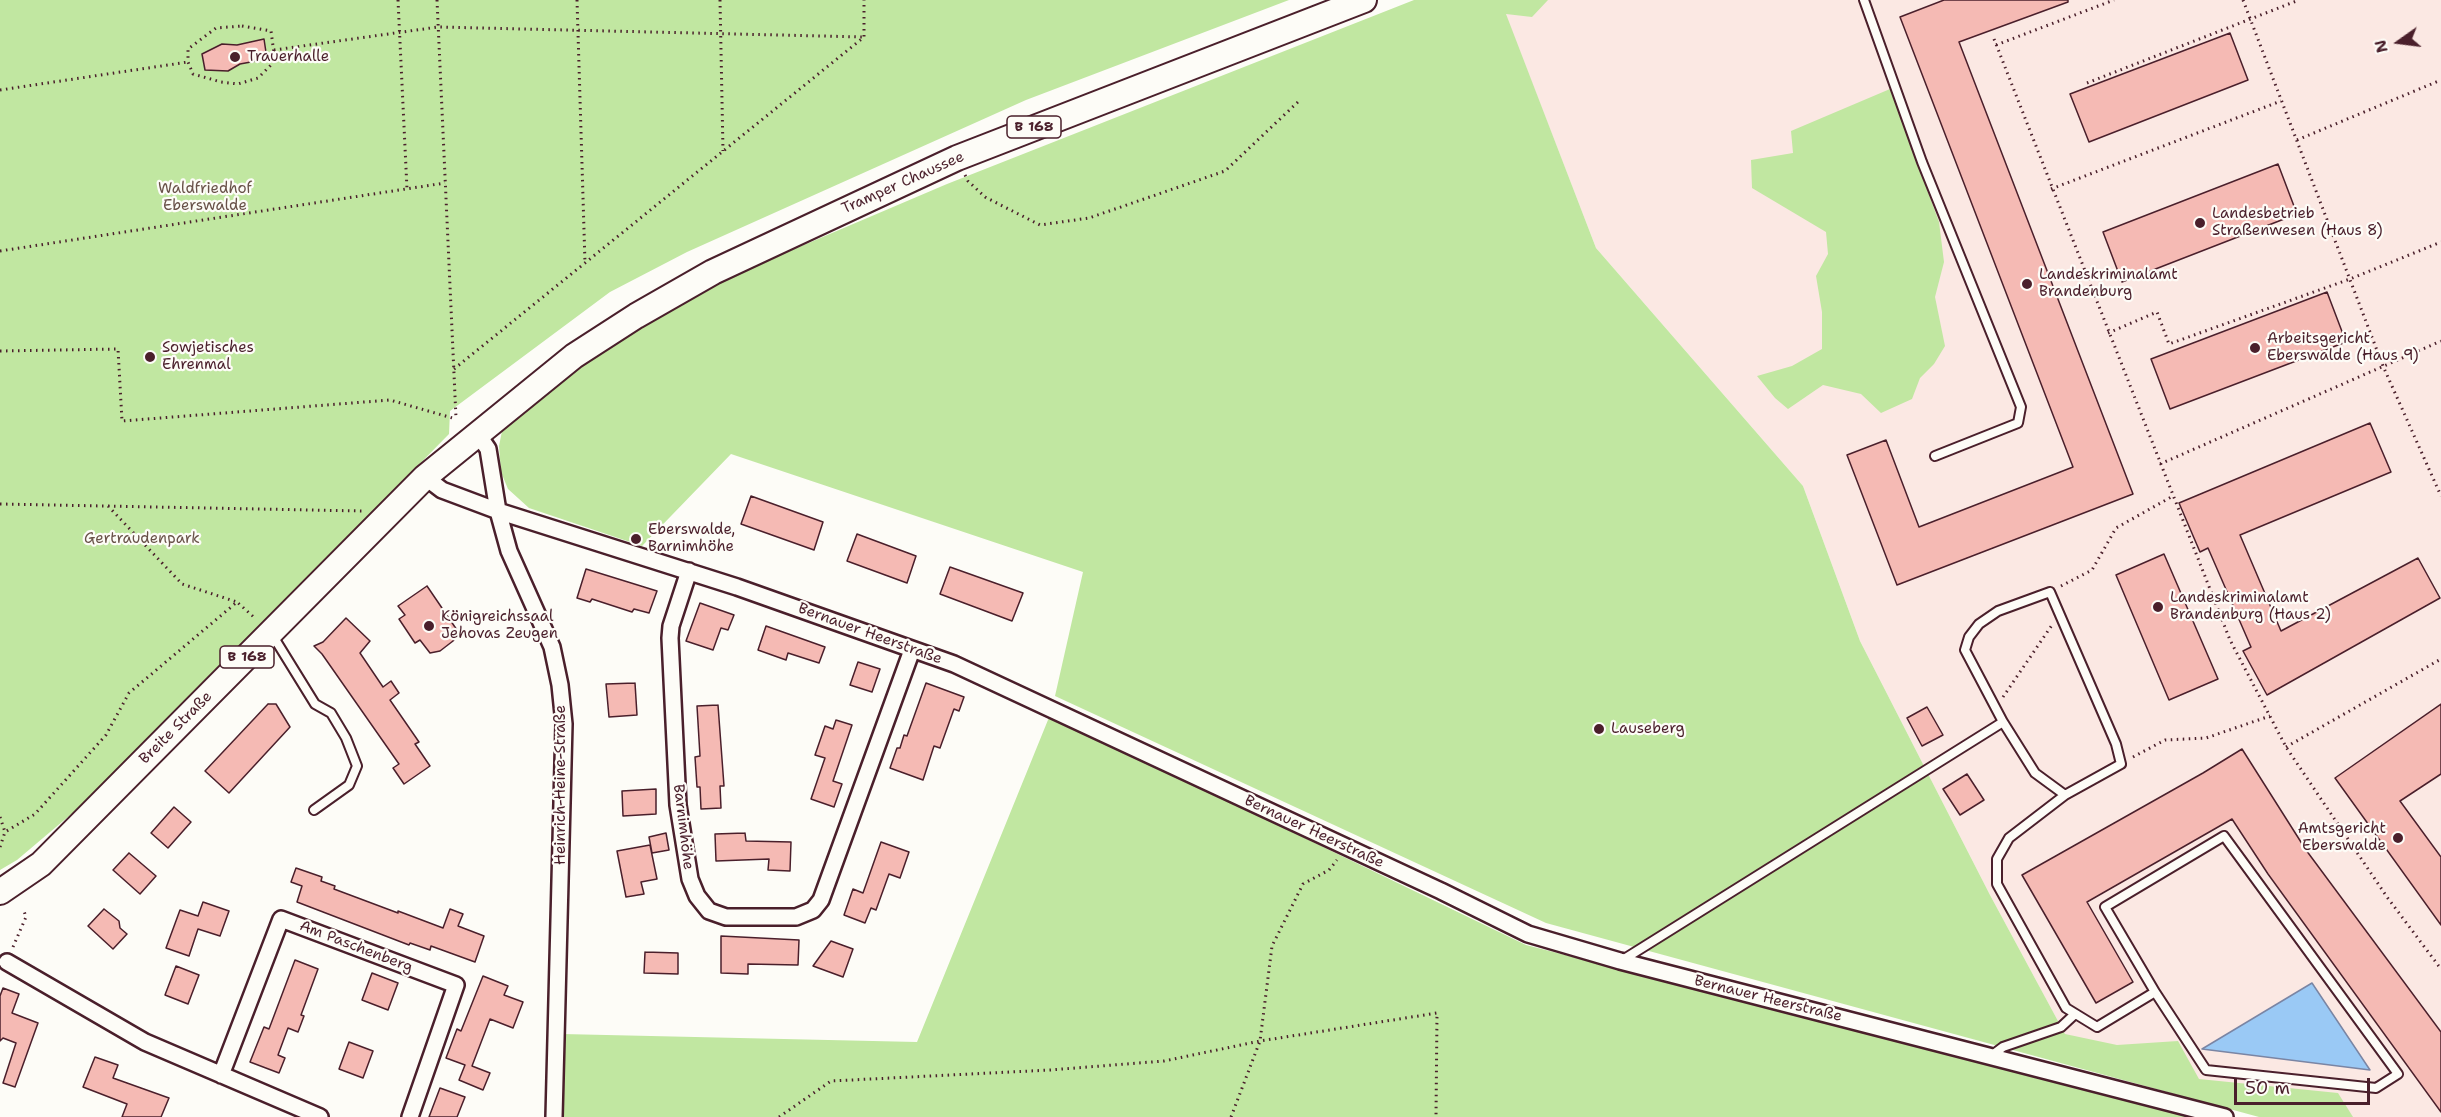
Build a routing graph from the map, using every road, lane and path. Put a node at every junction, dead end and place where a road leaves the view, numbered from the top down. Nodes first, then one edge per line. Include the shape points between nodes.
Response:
1 (398, 0) edge
2 (437, 0) edge
3 (577, 0) edge
4 (720, 0) edge
5 (864, 0) edge
6 (1364, 0) edge
7 (1864, 0) edge
8 (2114, 0) edge
9 (2243, 0) edge
10 (2299, 0) edge
11 (2250, 19) junction
12 (438, 27) junction
13 (578, 30) junction
14 (399, 32) junction
15 (720, 34) junction
16 (864, 37) junction
17 (1994, 39) dead end
18 (1996, 45) junction
19 (274, 50) junction
20 (188, 62) junction
21 (2441, 80) edge
22 (2087, 83) dead end
23 (0, 90) edge
24 (1300, 100) dead end
25 (2281, 101) junction
26 (2296, 140) junction
27 (723, 151) junction
28 (957, 158) junction
29 (445, 183) junction
30 (407, 189) junction
31 (2051, 189) junction
32 (2441, 242) edge
33 (0, 251) edge
34 (585, 263) junction
35 (2350, 279) junction
36 (2108, 333) junction
37 (2441, 341) edge
38 (0, 351) edge
39 (2384, 366) junction
40 (454, 369) junction
41 (456, 419) junction
42 (477, 434) junction
43 (1935, 456) dead end
44 (2160, 464) junction
45 (425, 477) junction
46 (2173, 496) junction
47 (2441, 496) edge
48 (0, 504) edge
49 (108, 506) junction
50 (498, 511) junction
51 (383, 520) junction
52 (689, 571) junction
53 (2050, 592) junction
54 (237, 602) junction
55 (2060, 614) junction
56 (271, 632) junction
57 (912, 650) junction
58 (2441, 659) edge
59 (1995, 708) junction
60 (2270, 716) junction
61 (2003, 722) junction
62 (2286, 747) junction
63 (2121, 764) junction
64 (2065, 795) junction
65 (314, 810) dead end
66 (0, 817) edge
67 (5, 832) junction
68 (0, 847) edge
69 (1338, 859) dead end
70 (0, 892) edge
71 (24, 911) dead end
72 (1620, 961) junction
73 (3, 965) edge
74 (2441, 969) edge
75 (2156, 993) junction
76 (2075, 1014) junction
77 (1260, 1041) junction
78 (1991, 1056) junction
79 (221, 1075) junction
80 (320, 1117) edge
81 (410, 1117) edge
82 (554, 1117) edge
83 (779, 1117) edge
84 (1231, 1117) edge
85 (1436, 1117) edge
86 (2225, 1117) edge

1 - 14 path
2 - 12 path
3 - 13 path
4 - 15 path
5 - 16 path
6 - 28 main road, Tramper Chaussee / B 168
7 - 43 lane via 1922,162 2021,407 2018,423
8 - 18 path
9 - 11 path
10 - 11 path
11 - 22 path
11 - 25 path
12 - 13 path
12 - 14 path
12 - 29 path
13 - 15 path
13 - 34 path
14 - 19 path
14 - 30 path
15 - 16 path
15 - 27 path
16 - 27 path
17 - 18 path
18 - 31 path
19 - 20 path via 276,61 258,78 238,84 193,74
19 - 20 path via 271,31 242,26 216,28 188,49
20 - 23 path
21 - 26 path
24 - 28 path via 1225,171 1089,218 1040,225 985,197 968,181
25 - 26 path
25 - 31 path
26 - 35 path
27 - 34 path
28 - 42 main road, Tramper Chaussee / B 168 via 713,272 636,316 574,356
29 - 30 path
29 - 40 path
30 - 33 path
31 - 36 path
32 - 35 path
34 - 40 path
35 - 36 path via 2169,344 2157,312
35 - 39 path
36 - 44 path
37 - 39 path
38 - 41 path via 118,349 122,421 390,400
39 - 44 path
39 - 47 path
40 - 41 path
41 - 42 path
42 - 45 main road, Breite Straße / B 168
42 - 50 street, Heinrich-Heine-Straße via 488,448
44 - 46 path
45 - 50 street, Bernauer Heerstraße via 442,490
45 - 51 main road, Breite Straße / B 168
46 - 53 path via 2116,528 2092,570
46 - 60 path via 2230,640
48 - 49 path
49 - 51 path via 358,510
49 - 54 path via 182,584
50 - 52 street, Bernauer Heerstraße
50 - 82 street, Heinrich-Heine-Straße via 509,551 552,647 564,724
51 - 56 main road, Breite Straße / B 168
52 - 57 street, Bernauer Heerstraße
52 - 57 street, Barnimhöhe via 670,638 678,805 690,879 709,911 726,917 796,918 813,910 822,900
53 - 55 lane
53 - 59 lane via 1998,611 1979,624 1966,643 1965,650
54 - 56 path
54 - 67 path via 129,693 106,735 35,814
55 - 59 path
55 - 63 lane
56 - 65 lane via 315,704 331,714 357,766 349,785
56 - 70 main road, Breite Straße / B 168 via 41,864
57 - 72 street, Bernauer Heerstraße via 954,664 1528,934
58 - 62 path
59 - 61 lane
60 - 62 path
60 - 63 path via 2206,738 2165,740
61 - 64 lane via 2035,773
61 - 72 lane
62 - 74 path via 2387,897
63 - 64 lane
64 - 76 lane via 2009,838 1997,859 1997,884 2066,1008
66 - 67 path
67 - 68 path
69 - 77 path via 1329,870 1303,884 1272,946
71 - 73 path via 27,917
72 - 78 street, Bernauer Heerstraße
73 - 79 street via 145,1042
75 - 75 lane via 2105,907 2224,836 2398,1074 2376,1088 2206,1070
75 - 76 lane via 2097,1027
76 - 78 lane via 2061,1027 2003,1047
77 - 83 path via 1164,1061 831,1081
77 - 84 path
77 - 85 path via 1437,1013
78 - 86 street, Bernauer Heerstraße
79 - 80 street
79 - 81 street, Am Paschenberg via 281,919 456,985

